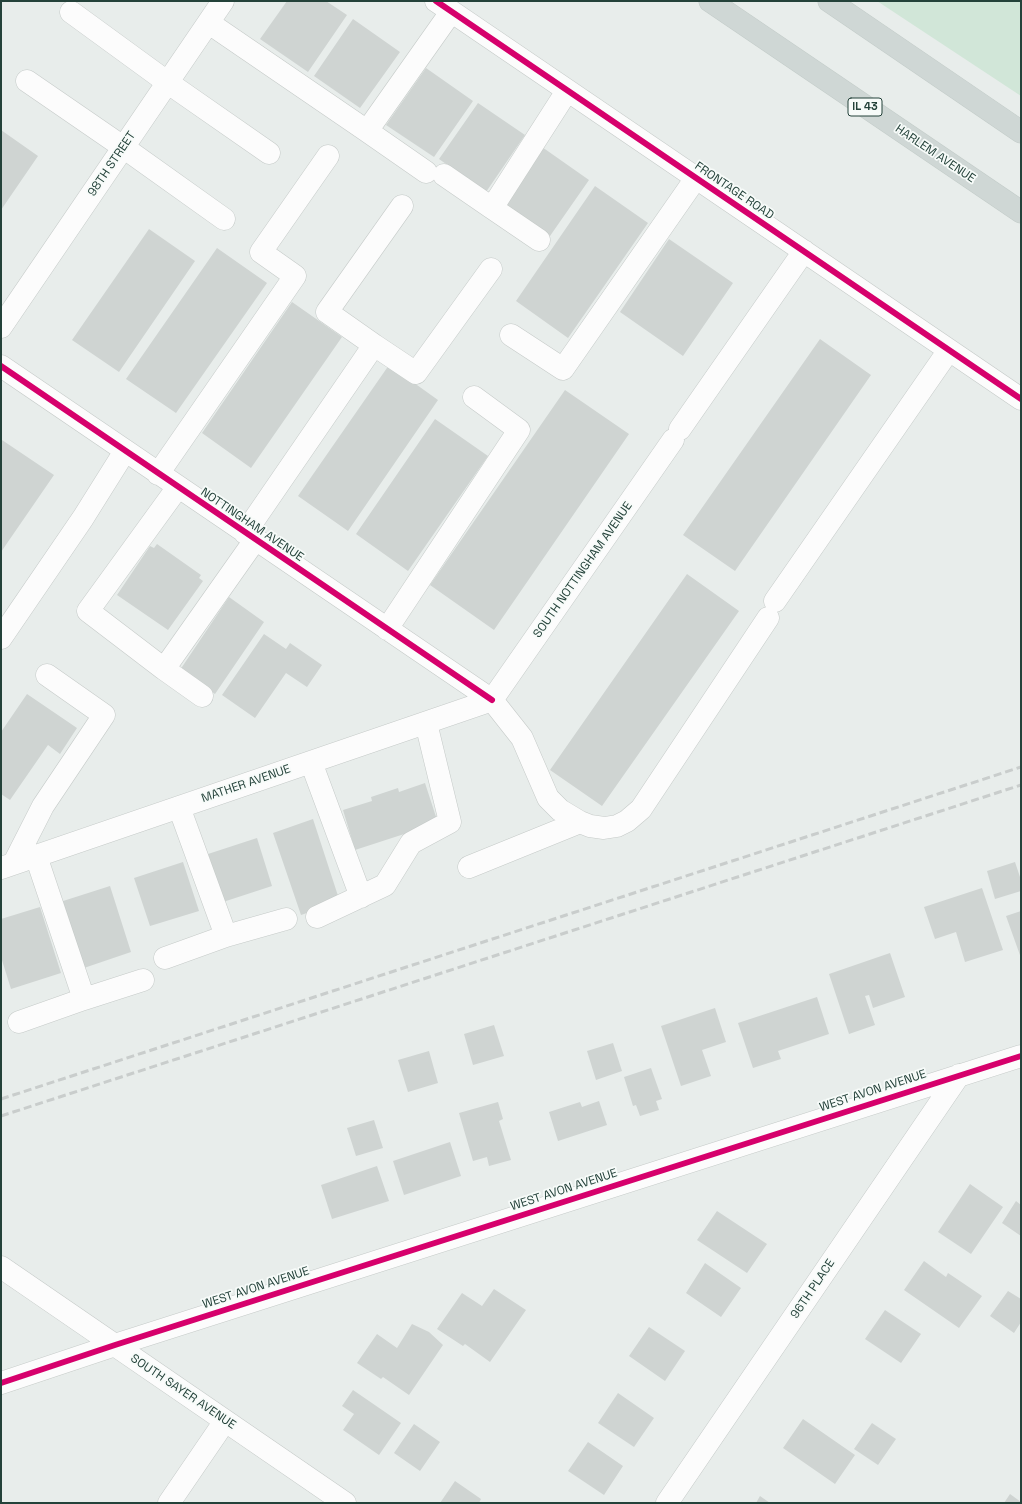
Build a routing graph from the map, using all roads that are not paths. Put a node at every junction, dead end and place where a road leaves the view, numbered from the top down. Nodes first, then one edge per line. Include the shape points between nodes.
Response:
1 (223, 1) edge
2 (710, 1) edge
3 (829, 1) edge
4 (443, 6) edge
5 (71, 12) dead end
6 (209, 23) junction
7 (27, 81) dead end
8 (167, 82) junction
9 (567, 91) junction
10 (1001, 117) junction
11 (1021, 128) edge
12 (367, 131) junction
13 (1021, 132) edge
14 (123, 147) junction
15 (269, 153) dead end
16 (328, 156) dead end
17 (696, 178) junction
18 (402, 206) dead end
19 (492, 208) junction
20 (1021, 212) edge
21 (224, 219) dead end
22 (539, 240) dead end
23 (804, 251) junction
24 (491, 269) dead end
25 (1, 327) edge
26 (511, 335) dead end
27 (374, 346) junction
28 (949, 350) junction
29 (1, 366) edge
30 (474, 397) dead end
31 (1021, 399) edge
32 (125, 451) junction
33 (158, 474) junction
34 (178, 488) junction
35 (250, 536) junction
36 (387, 629) junction
37 (1, 638) edge
38 (164, 669) junction
39 (47, 675) dead end
40 (202, 696) dead end
41 (492, 700) junction
42 (426, 723) junction
43 (311, 762) junction
44 (179, 807) junction
45 (580, 822) junction
46 (36, 856) junction
47 (8, 866) edge
48 (469, 867) dead end
49 (361, 897) junction
50 (317, 917) dead end
51 (286, 919) dead end
52 (226, 936) junction
53 (165, 958) dead end
54 (143, 980) dead end
55 (84, 999) junction
56 (19, 1022) dead end
57 (1018, 1059) edge
58 (959, 1075) junction
59 (1, 1267) edge
60 (115, 1345) junction
61 (1, 1383) edge
62 (225, 1421) junction
63 (169, 1503) edge
64 (345, 1503) edge
65 (667, 1503) edge

1 - 6 street, 98TH STREET
2 - 20 main road, HARLEM AVENUE / IL 43
3 - 10 main road
4 - 9 street, FRONTAGE ROAD
4 - 12 street
5 - 8 street
6 - 8 street, 98TH STREET
6 - 12 street
7 - 14 street
8 - 14 street, 98TH STREET
8 - 15 street
9 - 17 street, FRONTAGE ROAD
9 - 19 street
10 - 11 main road
10 - 13 main road
12 - 19 street
14 - 21 street
14 - 25 street, 98TH STREET
16 - 33 street via 261,252 294,276
17 - 23 street, FRONTAGE ROAD
17 - 26 street via 563,369
18 - 27 street via 327,312
19 - 22 street
23 - 28 street, FRONTAGE ROAD
23 - 41 street, SOUTH NOTTINGHAM AVENUE
24 - 27 street via 416,373
27 - 35 street
28 - 31 street, FRONTAGE ROAD
28 - 45 street, NOTTINGHAM AVENUE via 771,610 641,809 617,826 604,828
29 - 32 street, NOTTINGHAM AVENUE
30 - 36 street via 519,430
32 - 33 street, NOTTINGHAM AVENUE
32 - 37 street via 83,518
33 - 34 street, NOTTINGHAM AVENUE
34 - 35 street, NOTTINGHAM AVENUE
34 - 38 street via 88,611
35 - 36 street, NOTTINGHAM AVENUE
35 - 38 street
36 - 41 street, NOTTINGHAM AVENUE
38 - 40 street
39 - 47 street via 104,715 43,806
41 - 42 street, MATHER AVENUE
41 - 45 street, NOTTINGHAM AVENUE via 522,738 548,798 560,810
42 - 43 street, MATHER AVENUE
42 - 49 street via 450,822 411,843 385,885
43 - 44 street, MATHER AVENUE
43 - 49 street
44 - 46 street, MATHER AVENUE
44 - 52 street
45 - 48 street
46 - 47 street, MATHER AVENUE
46 - 55 street
49 - 50 street
51 - 52 street
52 - 53 street
54 - 55 street
55 - 56 street
57 - 58 street, WEST AVON AVENUE
58 - 60 street, WEST AVON AVENUE
58 - 65 street, 96TH PLACE
59 - 60 street, SOUTH SAYER AVENUE
60 - 61 street, WEST AVON AVENUE
60 - 62 street, SOUTH SAYER AVENUE
62 - 63 street
62 - 64 street, SOUTH SAYER AVENUE

